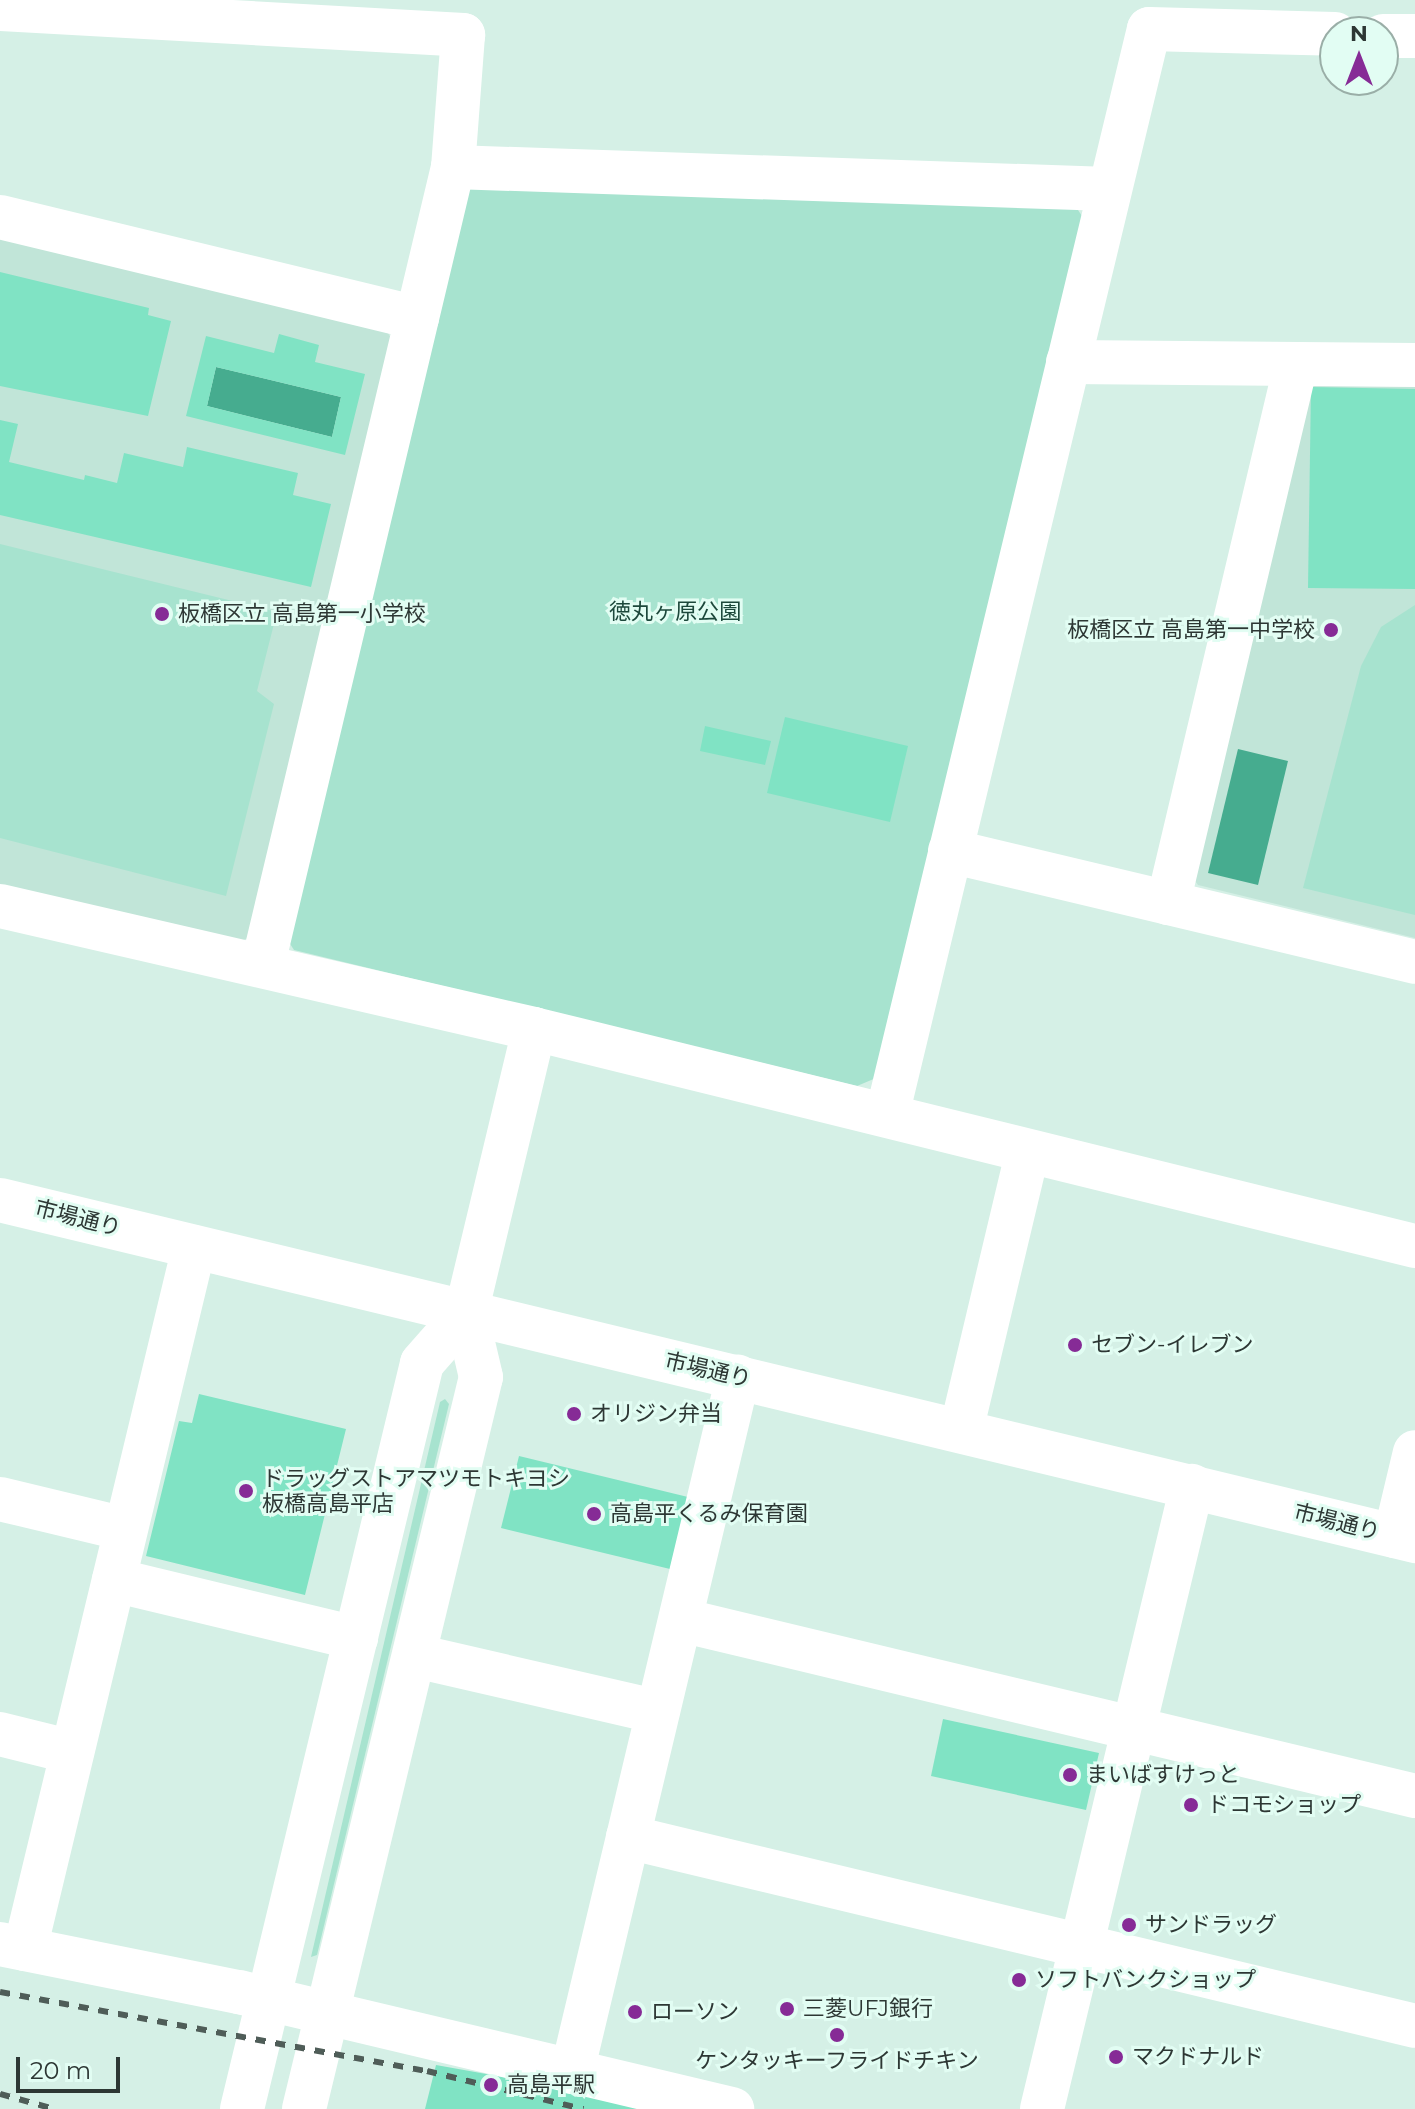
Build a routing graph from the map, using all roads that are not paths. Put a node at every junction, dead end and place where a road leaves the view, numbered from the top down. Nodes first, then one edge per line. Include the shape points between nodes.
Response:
1 (0, 9) edge
2 (1319, 34) edge
3 (453, 167) junction
4 (1109, 189) junction
5 (0, 217) edge
6 (417, 318) junction
7 (1068, 362) junction
8 (1296, 364) junction
9 (1415, 365) edge
10 (950, 851) junction
11 (1168, 903) junction
12 (0, 906) edge
13 (1415, 962) edge
14 (263, 964) junction
15 (534, 1029) junction
16 (887, 1115) junction
17 (1027, 1153) junction
18 (0, 1200) edge
19 (1415, 1246) edge
20 (194, 1247) junction
21 (466, 1313) junction
22 (738, 1377) junction
23 (961, 1431) junction
24 (1415, 1452) edge
25 (1192, 1486) junction
26 (0, 1499) edge
27 (125, 1529) junction
28 (1405, 1539) edge
29 (114, 1580) junction
30 (681, 1620) junction
31 (356, 1638) junction
32 (416, 1656) junction
33 (658, 1712) junction
34 (1134, 1728) junction
35 (0, 1734) edge
36 (72, 1752) junction
37 (1415, 1796) edge
38 (628, 1837) junction
39 (13, 1946) edge
40 (1081, 1947) junction
41 (270, 1999) junction
42 (328, 2015) junction
43 (1415, 2026) edge
44 (572, 2072) junction
45 (242, 2109) edge
46 (304, 2109) edge
47 (732, 2109) edge
48 (1042, 2109) edge

1 - 3 street via 463,35
2 - 4 street via 1149,29
3 - 4 street
3 - 6 street
4 - 7 street
5 - 6 street
6 - 14 street
7 - 8 street
7 - 10 street
8 - 9 street
8 - 11 street
10 - 11 street
10 - 16 street
11 - 13 street
12 - 14 street via 241,964
14 - 15 street
15 - 16 street
15 - 21 street
16 - 17 street
17 - 19 street
17 - 23 street
18 - 20 street, 市場通り
20 - 21 street, 市場通り
20 - 27 street
21 - 22 street, 市場通り
21 - 31 street via 422,1363
21 - 32 street via 481,1377
22 - 23 street, 市場通り
22 - 30 street
23 - 25 street, 市場通り
24 - 28 street
25 - 28 street, 市場通り
25 - 34 street
26 - 27 street
27 - 29 street
29 - 31 street
29 - 36 street
30 - 33 street
30 - 34 street
31 - 41 street
32 - 33 street
32 - 42 street
33 - 38 street
34 - 37 street
34 - 40 street
35 - 36 street
36 - 39 street
38 - 40 street
38 - 44 street
39 - 41 street
40 - 43 street
40 - 48 street
41 - 42 street
41 - 45 street
42 - 44 street
42 - 46 street
44 - 47 street

